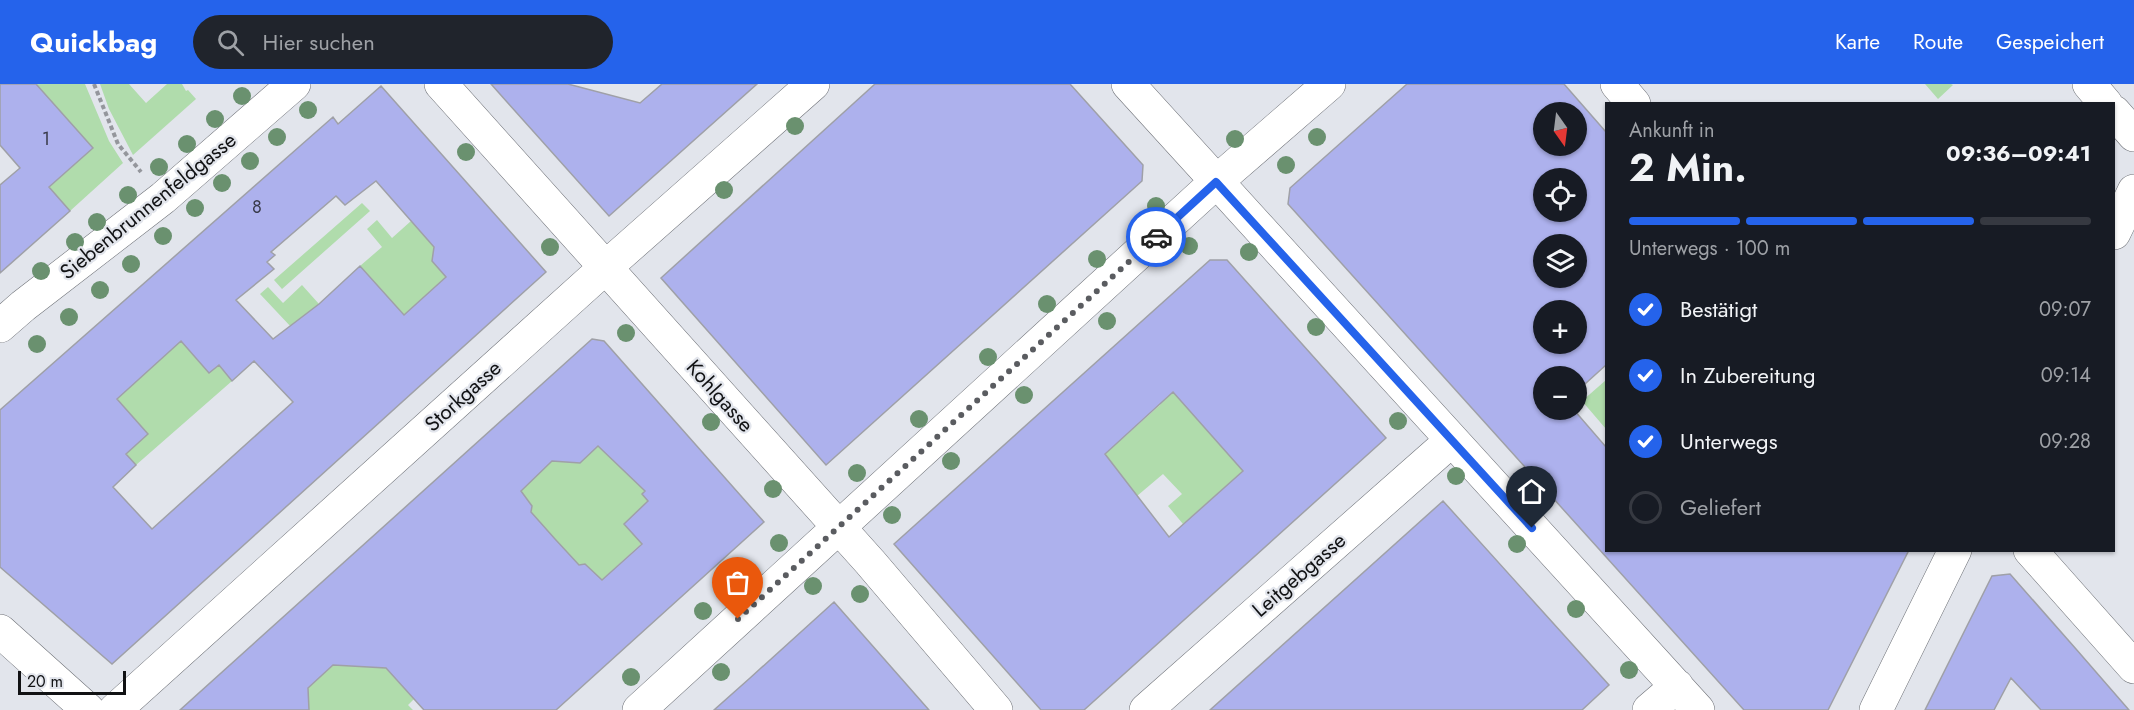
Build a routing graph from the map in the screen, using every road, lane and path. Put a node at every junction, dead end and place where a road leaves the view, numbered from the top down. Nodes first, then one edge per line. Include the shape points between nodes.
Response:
1 (94, 84) edge
2 (294, 84) edge
3 (441, 84) edge
4 (813, 84) edge
5 (1128, 84) edge
6 (1329, 84) edge
7 (1617, 84) edge
8 (2089, 84) edge
9 (1632, 102) edge
10 (2104, 102) edge
11 (2115, 113) edge
12 (2134, 135) edge
13 (1216, 182) junction
14 (2134, 191) edge
15 (163, 198) junction
16 (2115, 231) edge
17 (606, 267) junction
18 (0, 326) edge
19 (1452, 440) junction
20 (838, 528) junction
21 (1954, 552) edge
22 (2032, 552) edge
23 (0, 631) edge
24 (2134, 667) edge
25 (1677, 686) junction
26 (88, 710) edge
27 (115, 710) edge
28 (639, 710) edge
29 (996, 710) edge
30 (1146, 710) edge
31 (1649, 710) edge
32 (1698, 710) edge
33 (1876, 710) edge

1 - 15 path via 118,144
2 - 15 street, Siebenbrunnenfeldgasse
3 - 17 street, Kohlgasse
4 - 17 street, Storkgasse
5 - 13 street
6 - 13 street
7 - 9 street
8 - 10 street
11 - 12 street
13 - 19 street
13 - 20 street
14 - 16 street
15 - 18 street, Siebenbrunnenfeldgasse
17 - 20 street, Kohlgasse
17 - 27 street, Storkgasse
19 - 25 street
19 - 30 street, Leitgebgasse
20 - 28 street
20 - 29 street, Kohlgasse
21 - 33 street
22 - 24 street
23 - 26 street
25 - 31 street
25 - 32 street

